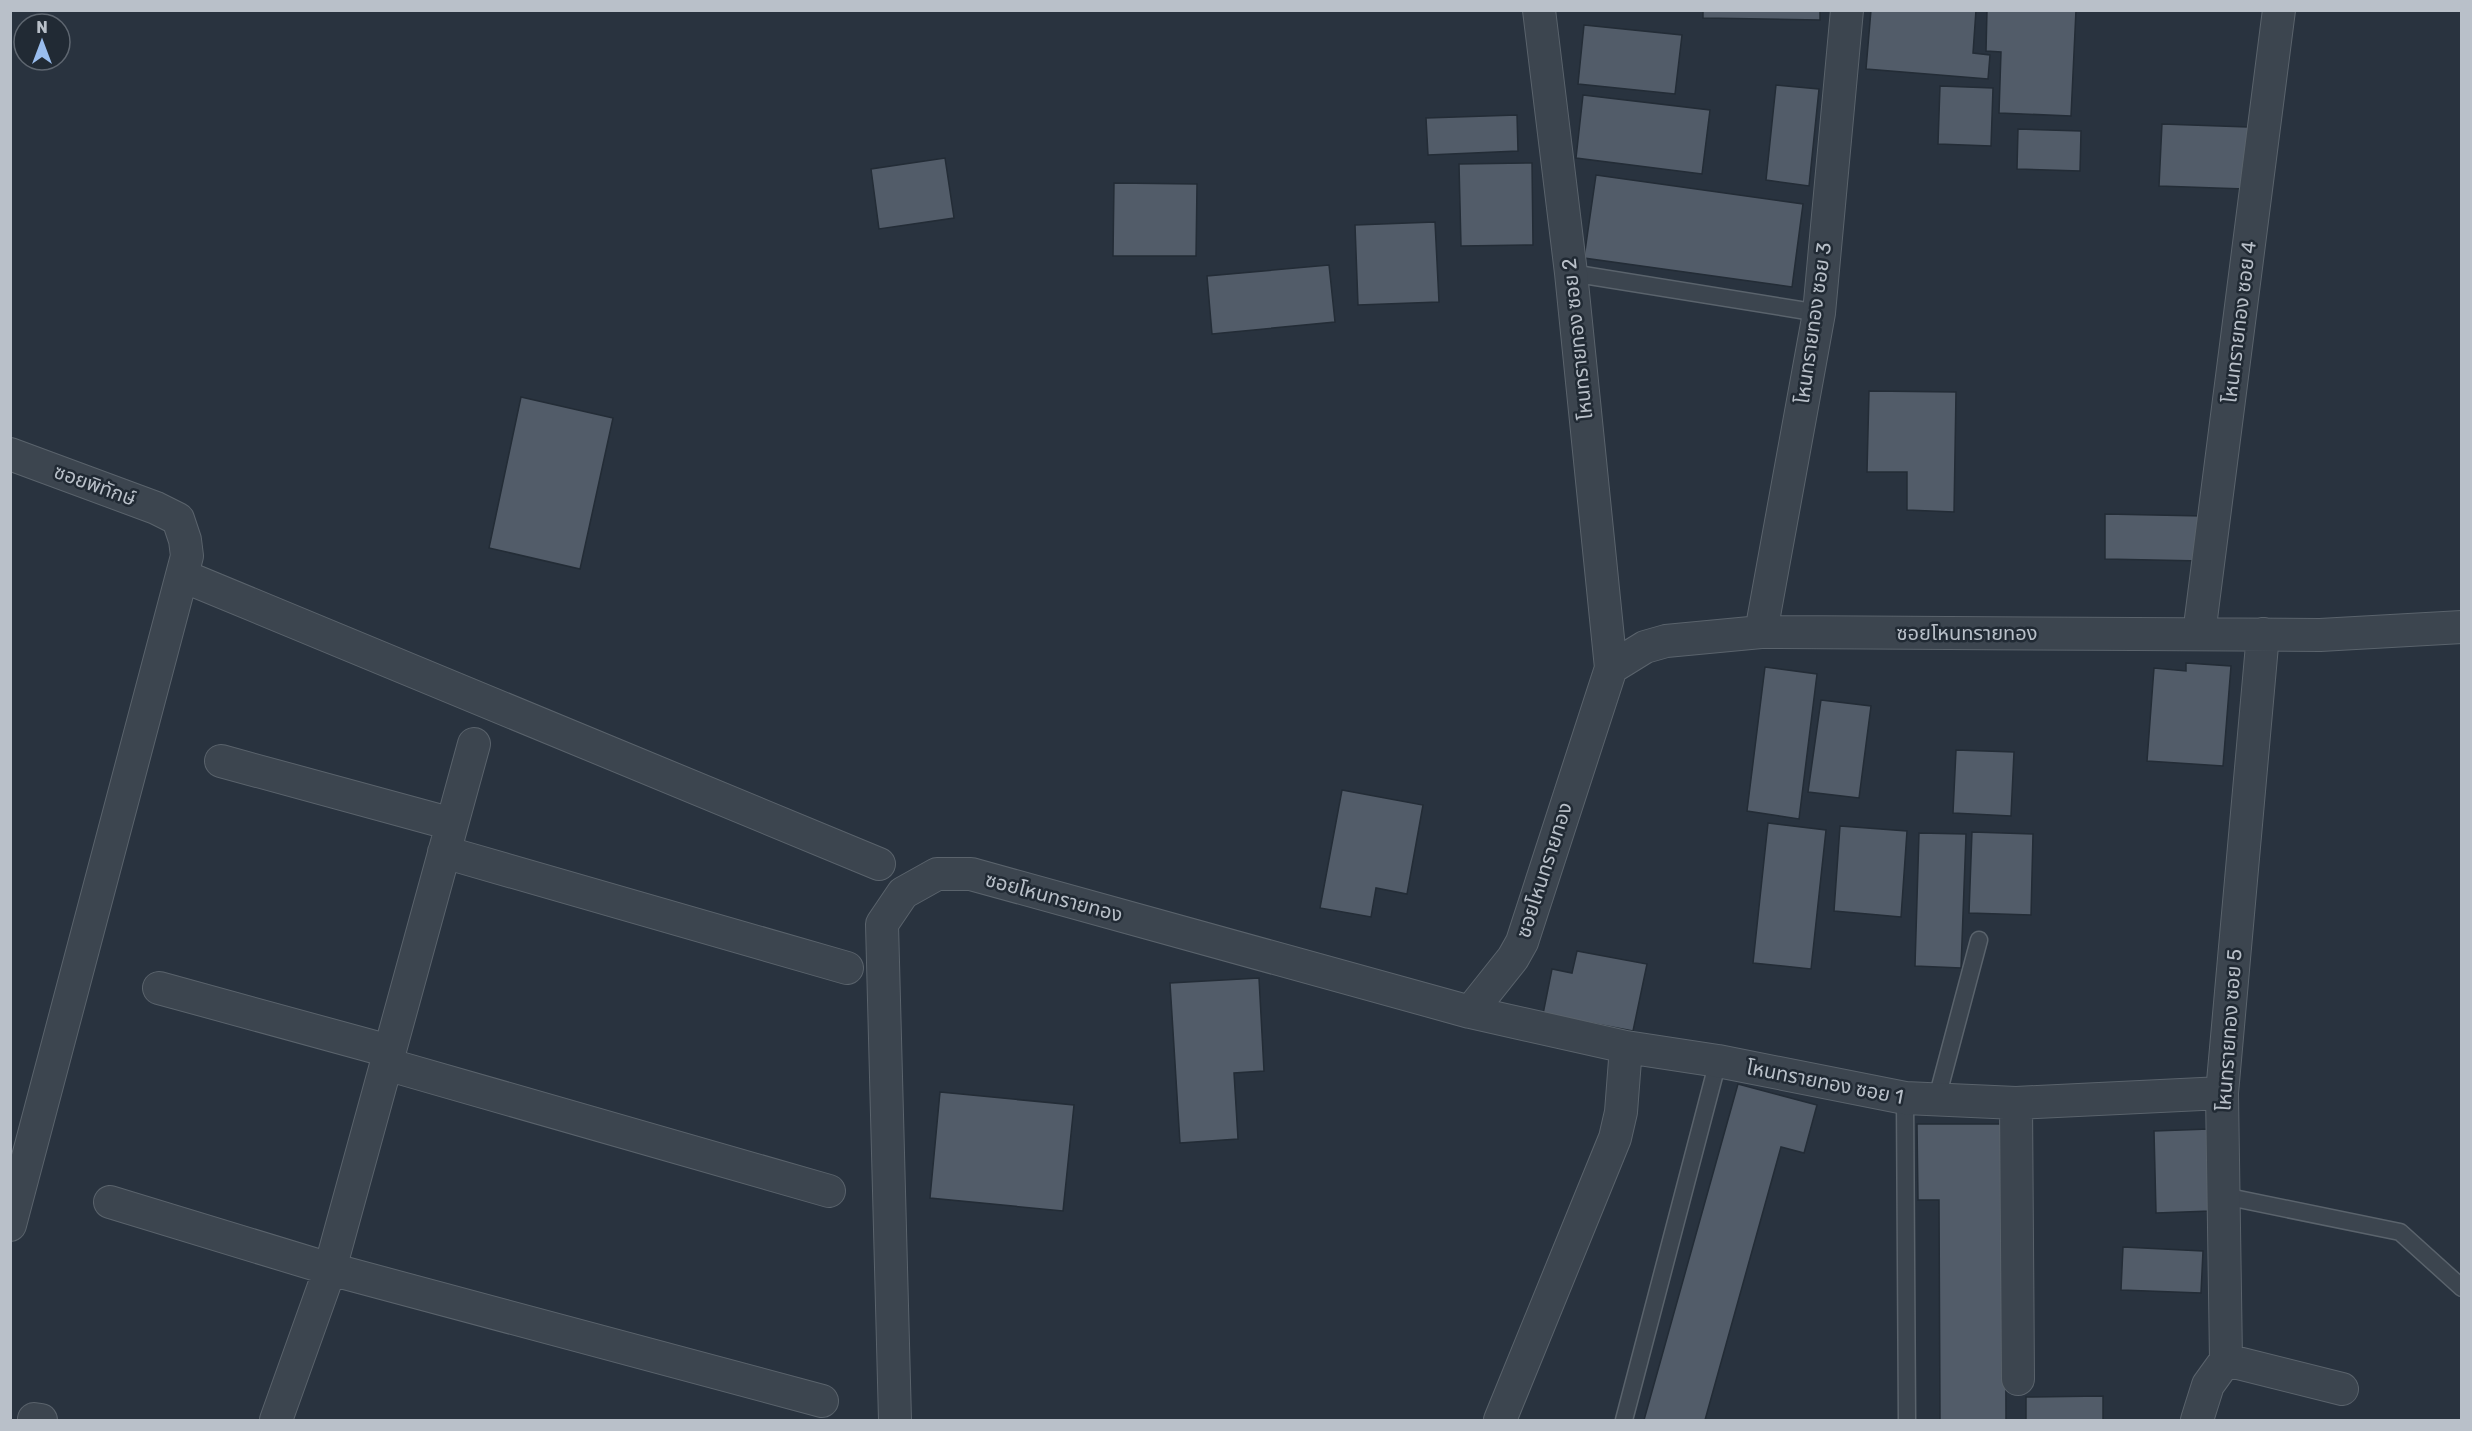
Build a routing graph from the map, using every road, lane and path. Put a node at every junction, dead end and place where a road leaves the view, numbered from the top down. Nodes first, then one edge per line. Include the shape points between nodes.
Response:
1 (1539, 10) edge
2 (1847, 10) edge
3 (2279, 10) edge
4 (1571, 273) junction
5 (1819, 312) junction
6 (10, 454) edge
7 (183, 576) junction
8 (2462, 627) edge
9 (1761, 632) junction
10 (2199, 634) junction
11 (2263, 634) junction
12 (1611, 668) junction
13 (474, 744) dead end
14 (221, 760) dead end
15 (448, 838) junction
16 (879, 864) dead end
17 (1979, 940) dead end
18 (847, 968) dead end
19 (159, 988) dead end
20 (1470, 1012) junction
21 (1626, 1047) junction
22 (387, 1058) junction
23 (1718, 1061) junction
24 (2222, 1093) junction
25 (1905, 1098) junction
26 (1937, 1098) junction
27 (2016, 1103) junction
28 (829, 1191) dead end
29 (2224, 1196) junction
30 (110, 1202) dead end
31 (10, 1226) edge
32 (330, 1269) junction
33 (2462, 1288) edge
34 (2226, 1360) junction
35 (2019, 1379) dead end
36 (2342, 1389) dead end
37 (822, 1401) dead end
38 (276, 1420) edge
39 (895, 1420) edge
40 (1500, 1420) edge
41 (1624, 1420) edge
42 (1907, 1420) edge
43 (2197, 1420) edge

1 - 4 street, โหนทรายทอง ซอย 2
2 - 5 street, โหนทรายทอง ซอย 3
3 - 10 street, โหนทรายทอง ซอย 4
4 - 5 lane
4 - 12 street, โหนทรายทอง ซอย 2
5 - 9 street, โหนทรายทอง ซอย 3
6 - 7 street, ซอยพิทักษ์ via 178,519 187,556
7 - 16 street
7 - 31 street
8 - 11 street, ซอยโหนทรายทอง via 2320,635
9 - 10 street, ซอยโหนทรายทอง
9 - 12 street, ซอยโหนทรายทอง via 1666,641 1645,647
10 - 11 street, ซอยโหนทรายทอง
11 - 24 street, โหนทรายทอง ซอย 5
12 - 20 street, ซอยโหนทรายทอง via 1522,942
13 - 15 street
14 - 15 street
15 - 18 street
15 - 22 street
17 - 26 lane
19 - 22 street
20 - 21 street, โหนทรายทอง ซอย 1
20 - 39 street, ซอยโหนทรายทอง via 971,874 937,874 903,893 882,924
21 - 23 street, โหนทรายทอง ซอย 1
21 - 40 street via 1616,1138
22 - 28 street
22 - 32 street
23 - 25 street, โหนทรายทอง ซอย 1
23 - 41 lane
24 - 27 street, โหนทรายทอง ซอย 1
24 - 29 street, โหนทรายทอง ซอย 5
25 - 26 street, โหนทรายทอง ซอย 1
25 - 42 lane
26 - 27 street, โหนทรายทอง ซอย 1
27 - 35 street
29 - 33 lane via 2400,1232
29 - 34 street, โหนทรายทอง ซอย 5
30 - 32 street
32 - 37 street
32 - 38 street
34 - 36 street
34 - 43 street via 2208,1385

